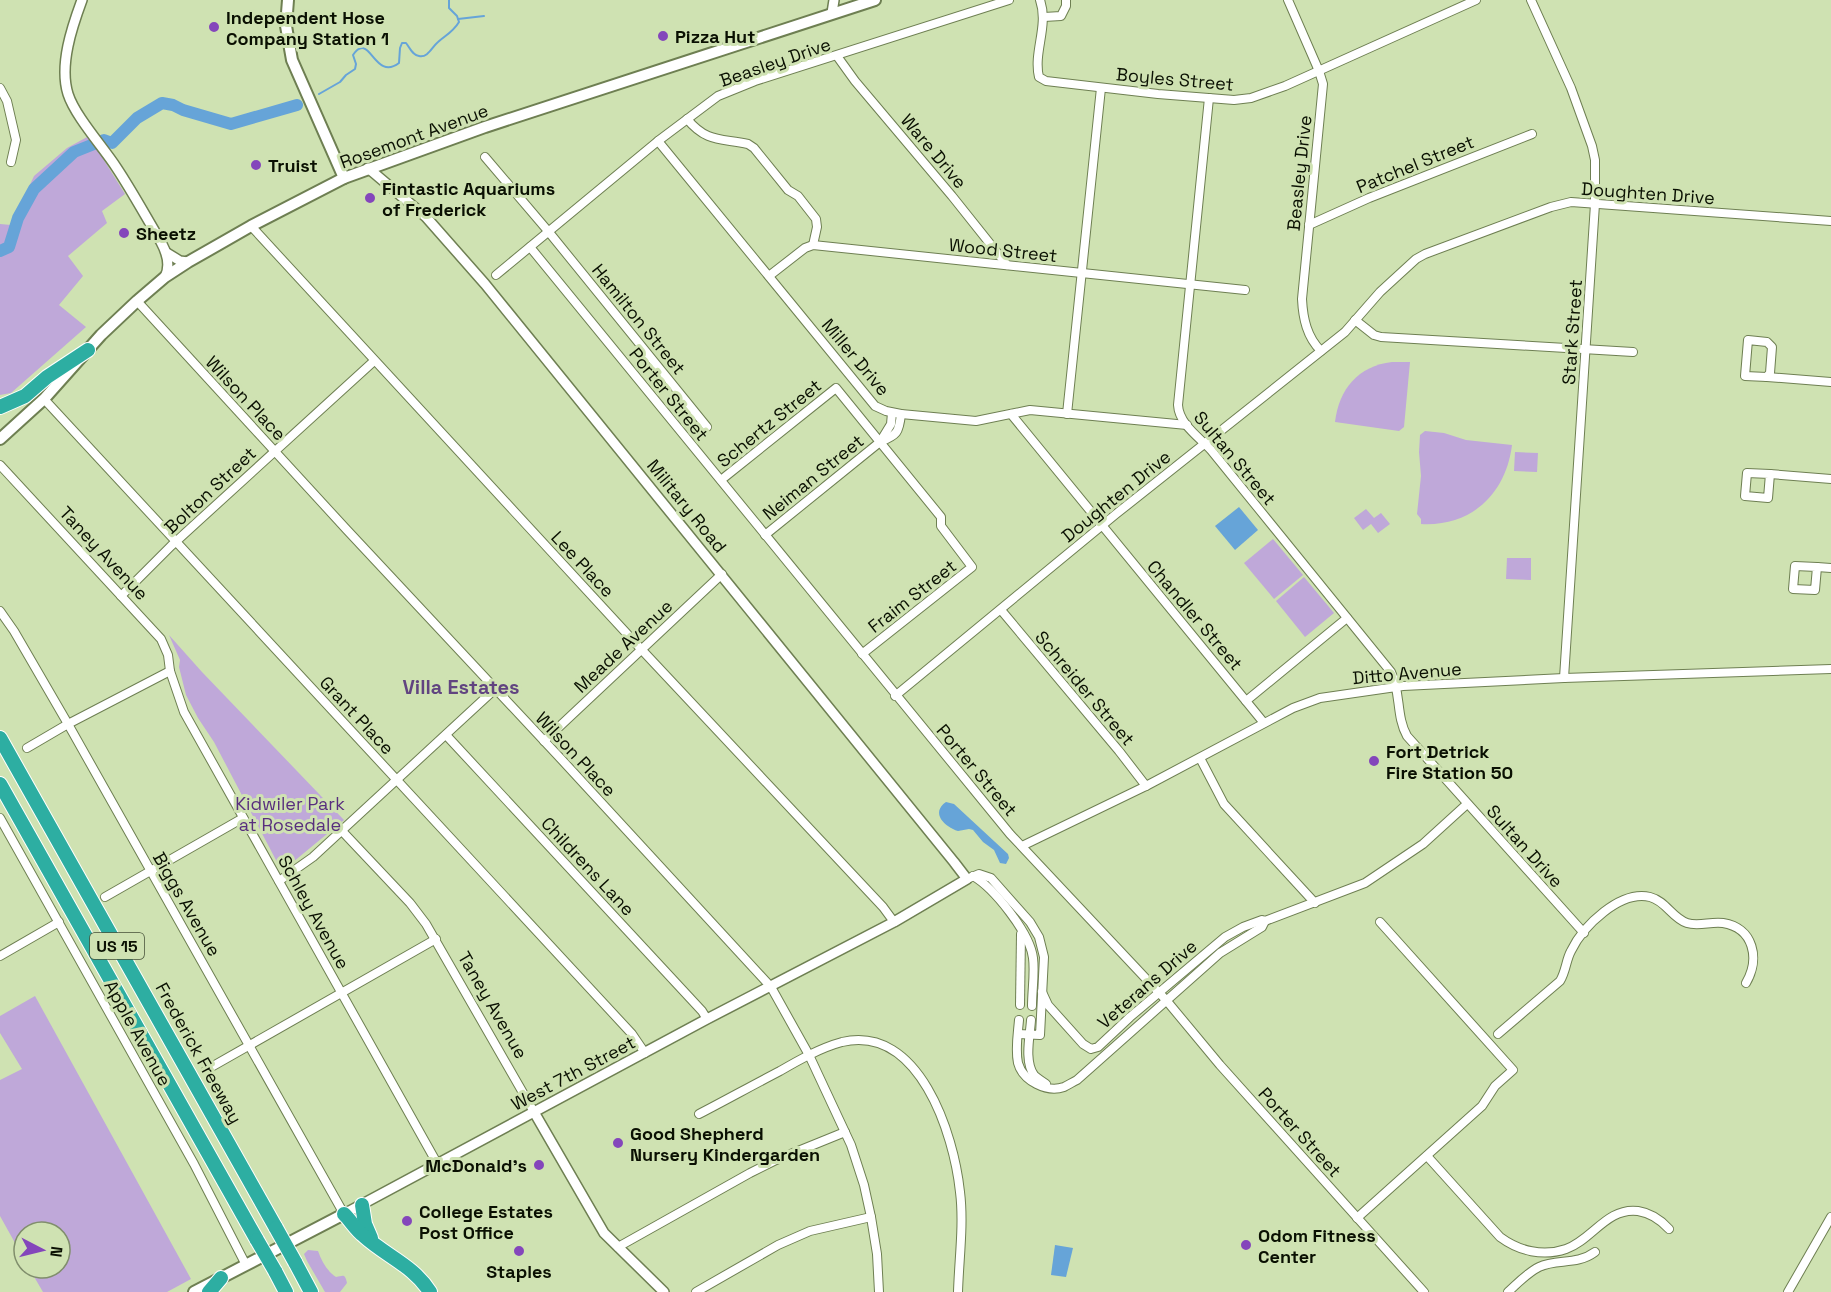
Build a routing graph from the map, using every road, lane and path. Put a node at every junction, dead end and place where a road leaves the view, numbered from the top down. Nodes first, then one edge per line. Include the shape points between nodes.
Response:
1 (82, 0) edge
2 (288, 0) edge
3 (834, 0) edge
4 (875, 0) edge
5 (1009, 0) edge
6 (1040, 0) edge
7 (1066, 0) edge
8 (1288, 0) edge
9 (1453, 0) edge
10 (1476, 0) edge
11 (1532, 0) edge
12 (1457, 8) junction
13 (832, 13) junction
14 (1044, 17) junction
15 (837, 56) junction
16 (1319, 71) junction
17 (0, 88) edge
18 (1101, 88) junction
19 (1209, 98) junction
20 (687, 119) junction
21 (1532, 134) dead end
22 (658, 141) junction
23 (485, 157) dead end
24 (11, 162) dead end
25 (368, 168) junction
26 (344, 178) junction
27 (1595, 204) junction
28 (1831, 221) edge
29 (1310, 225) junction
30 (251, 226) junction
31 (548, 231) junction
32 (813, 245) junction
33 (530, 247) junction
34 (167, 253) junction
35 (188, 262) junction
36 (1007, 265) junction
37 (1082, 273) junction
38 (496, 275) dead end
39 (769, 276) junction
40 (165, 277) junction
41 (1191, 284) junction
42 (1245, 290) dead end
43 (136, 301) junction
44 (1355, 320) junction
45 (1586, 348) junction
46 (88, 350) junction
47 (1321, 351) junction
48 (1633, 352) dead end
49 (374, 361) junction
50 (1767, 377) junction
51 (1831, 382) edge
52 (836, 388) joint
53 (44, 399) junction
54 (0, 407) edge
55 (892, 412) junction
56 (901, 414) junction
57 (1011, 414) junction
58 (1067, 414) junction
59 (1187, 425) junction
60 (707, 427) dead end
61 (0, 439) edge
62 (880, 442) junction
63 (1204, 443) junction
64 (275, 451) junction
65 (0, 465) edge
66 (1770, 474) dead end
67 (1831, 479) edge
68 (721, 480) junction
69 (1102, 526) junction
70 (765, 535) junction
71 (176, 542) junction
72 (1817, 567) dead end
73 (1831, 568) edge
74 (722, 574) junction
75 (121, 596) junction
76 (1001, 610) junction
77 (0, 611) edge
78 (1347, 618) junction
79 (641, 649) junction
80 (862, 654) junction
81 (1831, 668) edge
82 (170, 671) junction
83 (1564, 678) junction
84 (1397, 687) junction
85 (495, 689) junction
86 (896, 696) junction
87 (1246, 701) junction
88 (1264, 723) junction
89 (68, 724) junction
90 (446, 735) junction
91 (0, 738) edge
92 (544, 741) junction
93 (27, 748) dead end
94 (1200, 758) junction
95 (395, 779) junction
96 (1146, 786) junction
97 (1, 787) edge
98 (1467, 804) junction
99 (0, 818) edge
100 (243, 818) junction
101 (342, 831) junction
102 (1022, 846) junction
103 (151, 871) junction
104 (970, 878) junction
105 (279, 881) junction
106 (105, 897) dead end
107 (1315, 903) junction
108 (1265, 921) junction
109 (59, 922) junction
110 (894, 922) junction
111 (1380, 922) dead end
112 (1018, 924) junction
113 (1584, 933) junction
114 (436, 939) junction
115 (0, 956) edge
116 (1746, 983) dead end
117 (771, 987) junction
118 (1042, 992) junction
119 (342, 993) junction
120 (1159, 993) junction
121 (1166, 1000) junction
122 (1020, 1005) dead end
123 (1032, 1006) dead end
124 (707, 1019) junction
125 (1019, 1020) dead end
126 (1031, 1020) dead end
127 (1018, 1034) junction
128 (1030, 1034) junction
129 (1498, 1034) dead end
130 (250, 1045) junction
131 (645, 1053) junction
132 (809, 1055) junction
133 (206, 1070) dead end
134 (1050, 1087) junction
135 (534, 1113) junction
136 (699, 1114) dead end
137 (845, 1132) junction
138 (1427, 1156) junction
139 (438, 1165) junction
140 (362, 1205) junction
141 (345, 1214) junction
142 (871, 1216) junction
143 (1831, 1216) edge
144 (1357, 1218) junction
145 (1669, 1229) dead end
146 (374, 1243) junction
147 (618, 1247) junction
148 (1595, 1252) dead end
149 (246, 1265) junction
150 (221, 1278) junction
151 (1417, 1284) junction
152 (194, 1292) edge
153 (209, 1292) edge
154 (286, 1292) edge
155 (311, 1292) edge
156 (421, 1292) edge
157 (430, 1292) edge
158 (664, 1292) edge
159 (696, 1292) edge
160 (879, 1292) edge
161 (958, 1292) edge
162 (1409, 1292) edge
163 (1424, 1292) edge
164 (1508, 1292) edge
165 (1788, 1292) edge

1 - 34 street via 68,45 68,93
2 - 26 main road via 286,26 292,60
3 - 13 street
4 - 13 main road, Rosemont Avenue
5 - 15 street, Beasley Drive
6 - 14 street, Boyles Street
7 - 14 street via 1061,16
8 - 16 street, Beasley Drive
9 - 12 street
10 - 12 street, Boyles Street
11 - 27 street, Stark Street via 1592,146
12 - 16 street, Boyles Street
13 - 25 main road, Rosemont Avenue
14 - 18 street, Boyles Street via 1037,68 1040,77
15 - 20 street, Beasley Drive via 739,87 718,96
15 - 36 street, Ware Drive
16 - 19 street, Boyles Street via 1251,98
16 - 29 street, Beasley Drive via 1323,84
17 - 24 street via 16,140
18 - 19 street, Boyles Street
18 - 37 street
19 - 41 street, Sultan Street
20 - 22 street, Beasley Drive
20 - 32 street via 704,135 754,148 816,219
21 - 29 street, Patchel Street
22 - 31 street, Beasley Drive
22 - 39 street, Miller Drive
23 - 31 street, Hamilton Street
25 - 26 main road, Rosemont Avenue
25 - 74 street, Military Road via 434,226
26 - 30 main road, Rosemont Avenue
27 - 28 street, Doughten Drive
27 - 44 street, Doughten Drive via 1571,202 1551,207 1425,254 1380,292
27 - 45 street, Stark Street
29 - 47 street, Beasley Drive via 1302,308 1310,336
30 - 35 main road, Rosemont Avenue
30 - 49 street, Lee Place
31 - 33 street, Beasley Drive
31 - 60 street, Hamilton Street
32 - 36 street, Wood Street
32 - 39 street
33 - 38 street, Beasley Drive
33 - 68 street, Porter Street
34 - 35 street
34 - 40 street via 169,268
35 - 40 main road, Rosemont Avenue
36 - 37 street, Wood Street
37 - 41 street, Wood Street
37 - 58 street
39 - 55 street, Miller Drive via 875,406
40 - 43 main road, Rosemont Avenue
41 - 42 street, Wood Street
41 - 59 street, Sultan Street via 1178,405 1179,415
43 - 46 main road, Rosemont Avenue
43 - 64 street, Wilson Place
44 - 45 street via 1381,337
44 - 47 street, Doughten Drive
45 - 48 street
45 - 83 street, Stark Street
46 - 53 main road, Rosemont Avenue
46 - 54 highway via 25,396
47 - 63 street, Doughten Drive
49 - 64 street, Bolton Street
49 - 79 street, Lee Place
50 - 50 street via 1772,347 1767,342 1749,340 1745,376
50 - 51 street
52 - 62 street, Fraim Street
52 - 68 street, Schertz Street
53 - 61 main road, Rosemont Avenue
53 - 71 street, Grant Place
55 - 56 street, Miller Drive
55 - 62 street, Neiman Street via 891,424
56 - 57 street, Miller Drive via 976,421
56 - 62 street, Neiman Street via 898,432
57 - 58 street, Miller Drive via 1030,410
57 - 69 street, Chandler Street
58 - 59 street, Miller Drive
59 - 63 street, Sultan Street
62 - 70 street, Neiman Street
62 - 80 street, Fraim Street via 941,517 941,526 972,567
63 - 69 street, Doughten Drive
63 - 78 street, Sultan Street
64 - 71 street, Bolton Street
64 - 85 street, Wilson Place
65 - 75 street, Taney Avenue
66 - 67 street
68 - 70 street, Porter Street
69 - 76 street, Doughten Drive
69 - 87 street, Chandler Street
70 - 80 street, Porter Street
71 - 75 street, Bolton Street
71 - 95 street, Grant Place
72 - 73 street
74 - 79 street, Meade Avenue
74 - 104 street, Military Road
75 - 82 street, Taney Avenue via 161,639
76 - 86 street, Doughten Drive
76 - 96 street, Schreider Street
77 - 89 street, Biggs Avenue
78 - 84 street, Sultan Street via 1391,672
78 - 87 street
79 - 92 street, Meade Avenue
79 - 110 street, Lee Place
80 - 86 street, Porter Street
81 - 83 street, Ditto Avenue
82 - 89 street
82 - 100 street, Schley Avenue via 184,712
83 - 84 street, Ditto Avenue
84 - 88 street, Ditto Avenue via 1320,698
84 - 98 street, Sultan Drive via 1401,722 1407,736
85 - 90 street
85 - 92 street, Wilson Place
86 - 102 street, Porter Street
87 - 88 street, Chandler Street
88 - 94 street, Ditto Avenue
89 - 93 street
89 - 103 street, Biggs Avenue
90 - 95 street
90 - 124 street, Childrens Lane
91 - 155 highway, Frederick Freeway / US 15, bridge
92 - 117 street, Wilson Place
94 - 96 street, Ditto Avenue
94 - 107 street via 1224,804
95 - 101 street
95 - 131 street, Grant Place via 632,1034
96 - 102 street, Ditto Avenue
97 - 154 highway, US 15, bridge
98 - 107 street, Veterans Drive via 1423,844 1379,874
98 - 113 street, Sultan Drive
99 - 109 street, Apple Avenue
100 - 103 street
100 - 105 street, Schley Avenue
101 - 105 street
101 - 114 street, Taney Avenue via 410,903
102 - 120 street, Porter Street
103 - 106 street
103 - 130 street, Biggs Avenue
104 - 110 street, West 7th Street
104 - 112 street via 993,891
104 - 118 street via 979,874 991,878 1030,922 1044,957
105 - 119 street, Schley Avenue
107 - 108 street, Veterans Drive
108 - 120 street, Veterans Drive via 1225,936
108 - 121 street, Veterans Drive via 1262,927 1220,953
109 - 115 street
109 - 149 street, Apple Avenue
110 - 117 street, West 7th Street
111 - 138 street via 1513,1070 1495,1086 1482,1106
112 - 122 street via 1022,935
112 - 123 street via 1033,958
113 - 116 street via 1598,916 1618,903 1648,897 1664,904 1688,924 1725,923 1743,932 1754,954 1753,969
113 - 129 street via 1570,953 1560,981
114 - 119 street
114 - 135 street, Taney Avenue
117 - 124 street, West 7th Street
117 - 132 street, Wilson Place
118 - 120 street, Veterans Drive via 1048,1005 1091,1049
118 - 128 street via 1040,1035
119 - 130 street
119 - 139 street, Schley Avenue
120 - 121 street, Porter Street
121 - 134 street, Veterans Drive via 1077,1080
121 - 144 street, Porter Street
124 - 131 street, West 7th Street
125 - 127 street
126 - 128 street
127 - 128 street
127 - 134 street via 1018,1064 1031,1081
128 - 134 street via 1031,1067 1035,1076
130 - 133 street
130 - 141 street, Biggs Avenue
131 - 135 street, West 7th Street
132 - 136 street
132 - 137 street, Wilson Place
132 - 161 street via 843,1042 873,1042 900,1054 921,1079 947,1129 961,1194
135 - 139 street, West 7th Street
135 - 147 street, Taney Avenue via 598,1224
137 - 142 street, Wilson Place
137 - 147 street via 750,1173
138 - 144 street
138 - 145 street via 1500,1237 1524,1250 1541,1253 1566,1249 1605,1221 1632,1210 1654,1216
139 - 140 street, West 7th Street
140 - 141 street, West 7th Street
140 - 146 highway via 364,1224
141 - 146 highway
141 - 149 main road, West 7th Street
141 - 156 highway via 344,1224 354,1238 411,1279
142 - 159 street via 800,1235
142 - 160 street, Wilson Place
143 - 165 street
144 - 151 street, Porter Street
146 - 157 highway via 413,1272
147 - 158 street, Taney Avenue
148 - 164 street via 1579,1261 1539,1267
149 - 150 main road, West 7th Street
150 - 152 main road, West 7th Street
150 - 153 highway
151 - 162 street
151 - 163 street, Porter Street

